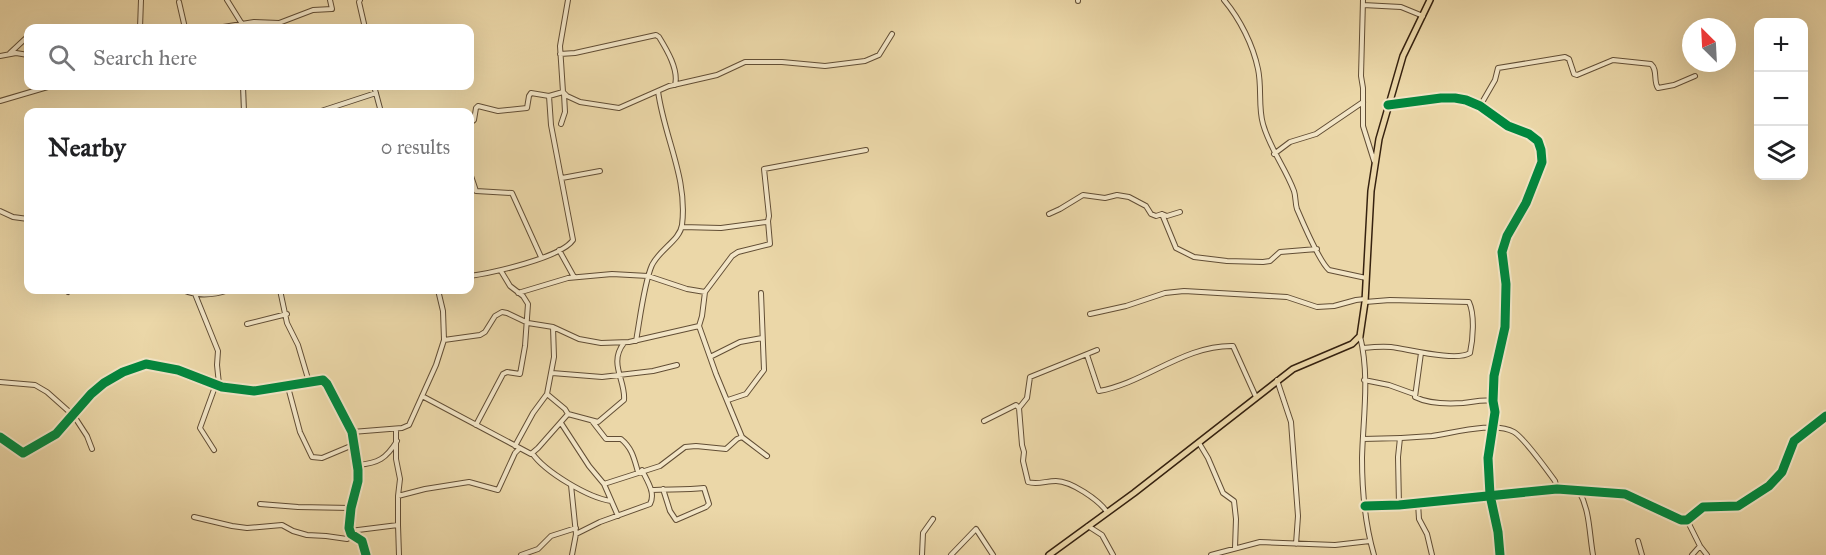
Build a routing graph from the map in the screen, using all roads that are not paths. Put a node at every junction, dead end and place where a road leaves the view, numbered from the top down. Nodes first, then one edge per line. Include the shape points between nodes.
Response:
1 (141, 0) edge
2 (227, 0) edge
3 (330, 0) edge
4 (360, 0) edge
5 (568, 0) edge
6 (1224, 0) edge
7 (1430, 0) edge
8 (179, 2) dead end
9 (1363, 3) edge
10 (1423, 16) junction
11 (244, 23) junction
12 (140, 24) edge
13 (184, 24) edge
14 (239, 24) edge
15 (364, 24) edge
16 (892, 34) dead end
17 (24, 40) edge
18 (10, 54) junction
19 (560, 54) junction
20 (24, 55) edge
21 (0, 56) edge
22 (1695, 76) dead end
23 (675, 85) junction
24 (37, 90) edge
25 (243, 90) edge
26 (375, 90) edge
27 (658, 91) junction
28 (376, 93) junction
29 (564, 93) junction
30 (549, 96) junction
31 (0, 101) edge
32 (1363, 102) junction
33 (1388, 105) junction
34 (1480, 106) junction
35 (244, 108) edge
36 (330, 108) edge
37 (380, 108) edge
38 (474, 120) edge
39 (561, 124) dead end
40 (866, 150) dead end
41 (1274, 154) junction
42 (1375, 165) junction
43 (600, 171) dead end
44 (562, 178) junction
45 (474, 185) edge
46 (0, 211) edge
47 (1180, 213) dead end
48 (1049, 214) dead end
49 (1162, 214) junction
50 (24, 218) edge
51 (768, 221) junction
52 (682, 227) junction
53 (1317, 249) junction
54 (559, 250) junction
55 (541, 257) junction
56 (501, 270) junction
57 (474, 275) edge
58 (648, 276) junction
59 (574, 277) junction
60 (1366, 278) junction
61 (705, 292) junction
62 (761, 292) dead end
63 (518, 293) junction
64 (195, 294) joint
65 (212, 294) edge
66 (281, 294) edge
67 (439, 294) edge
68 (1365, 301) junction
69 (286, 314) junction
70 (1090, 314) dead end
71 (528, 323) junction
72 (247, 324) dead end
73 (699, 326) junction
74 (554, 327) junction
75 (1360, 336) junction
76 (763, 338) junction
77 (444, 340) junction
78 (636, 340) junction
79 (625, 343) junction
80 (1362, 348) junction
81 (1097, 350) dead end
82 (1421, 353) junction
83 (1087, 355) junction
84 (710, 357) junction
85 (677, 365) dead end
86 (552, 373) junction
87 (618, 374) junction
88 (1276, 380) junction
89 (1365, 380) junction
90 (0, 382) edge
91 (310, 383) junction
92 (218, 384) junction
93 (288, 387) junction
94 (547, 394) junction
95 (1414, 394) junction
96 (422, 395) junction
97 (1256, 397) junction
98 (728, 400) junction
99 (1493, 401) junction
100 (1019, 408) junction
101 (568, 414) junction
102 (74, 416) junction
103 (1826, 416) edge
104 (591, 420) junction
105 (984, 421) dead end
106 (561, 423) junction
107 (476, 425) junction
108 (1492, 428) junction
109 (396, 429) junction
110 (352, 432) junction
111 (0, 437) edge
112 (742, 437) junction
113 (1400, 438) junction
114 (397, 440) junction
115 (1363, 440) junction
116 (1198, 442) junction
117 (353, 444) junction
118 (517, 447) junction
119 (92, 449) dead end
120 (214, 450) dead end
121 (532, 453) junction
122 (767, 456) dead end
123 (358, 465) junction
124 (640, 471) junction
125 (604, 484) junction
126 (571, 485) junction
127 (663, 489) junction
128 (1557, 489) junction
129 (651, 490) junction
130 (1579, 491) junction
131 (1490, 495) junction
132 (398, 496) junction
133 (611, 501) junction
134 (1418, 503) junction
135 (260, 504) dead end
136 (1400, 505) junction
137 (1365, 506) junction
138 (351, 508) junction
139 (1107, 512) junction
140 (618, 516) junction
141 (194, 517) dead end
142 (933, 519) dead end
143 (1687, 520) junction
144 (398, 525) junction
145 (1088, 526) junction
146 (576, 528) junction
147 (350, 531) junction
148 (576, 534) junction
149 (353, 536) junction
150 (1638, 541) dead end
151 (1370, 542) junction
152 (1296, 544) junction
153 (1700, 546) junction
154 (1233, 551) edge
155 (366, 555) edge
156 (399, 555) edge
157 (521, 555) edge
158 (572, 555) edge
159 (922, 555) edge
160 (951, 555) edge
161 (993, 555) edge
162 (1049, 555) edge
163 (1113, 555) edge
164 (1211, 555) edge
165 (1374, 555) edge
166 (1432, 555) edge
167 (1500, 555) edge
168 (1593, 555) edge
169 (1642, 555) edge
170 (1692, 555) edge
171 (1707, 555) edge

1 - 12 street
2 - 11 street
3 - 11 street via 332,9 313,10 279,23
4 - 15 street
5 - 19 street
6 - 41 street via 1245,32 1256,64 1261,116
7 - 10 main road
8 - 13 street
9 - 10 street via 1401,7
9 - 32 street
10 - 33 main road via 1403,56
11 - 14 street
16 - 23 street via 879,55 865,61 825,66 745,62 717,75
17 - 18 street
18 - 20 street
18 - 21 street
19 - 23 street via 656,35 675,71
19 - 29 street
22 - 34 street via 1658,88 1651,64 1613,60 1577,75 1565,57 1501,66
23 - 27 street
24 - 31 street
25 - 35 street
26 - 28 street
27 - 29 street via 619,108 580,102
27 - 52 street via 683,187
28 - 36 street
28 - 37 street
29 - 30 street
29 - 39 street
30 - 38 street via 531,93 525,109 498,111 478,106
30 - 44 street
32 - 41 street via 1316,134 1290,142
32 - 42 street via 1363,126
33 - 34 street via 1455,98
33 - 42 main road
34 - 99 street via 1508,126 1534,137 1542,156 1524,210 1502,252 1505,327
40 - 51 street via 764,169
41 - 53 street
42 - 60 main road
43 - 44 street
44 - 54 street via 574,236 571,244
45 - 55 street via 476,191 512,193
46 - 50 street
47 - 49 street
48 - 49 street via 1083,195 1117,195 1146,206 1155,216
49 - 53 street via 1176,248 1194,257 1263,262 1281,252
51 - 52 street via 721,228
51 - 61 street via 770,244 736,253
52 - 58 street via 676,239 658,254
53 - 60 street via 1329,270
54 - 55 street
54 - 59 street
55 - 56 street
56 - 57 street
56 - 63 street
58 - 59 street
58 - 61 street
58 - 78 street
59 - 63 street
60 - 68 main road
61 - 73 street
62 - 76 street
63 - 71 street via 528,304
64 - 65 street
64 - 92 street via 218,351
66 - 69 street
67 - 77 street
68 - 70 street via 1317,307 1287,297 1184,291
68 - 75 main road
68 - 82 street via 1469,302 1470,353
69 - 72 street
69 - 91 street
71 - 74 street
71 - 77 street via 502,312 480,335
71 - 107 street via 521,372 503,374
73 - 78 street
73 - 84 street
74 - 79 street via 591,342
74 - 86 street
75 - 80 street
75 - 88 main road via 1352,344 1309,361
76 - 84 street via 740,342
76 - 98 street via 762,373 746,394
77 - 96 street
78 - 79 street
79 - 87 street via 618,353
80 - 82 street via 1391,347
80 - 89 street
81 - 83 street
82 - 95 street
83 - 97 street via 1099,391 1120,386 1191,354 1233,346
83 - 100 street via 1030,377 1027,398
84 - 98 street
85 - 87 street
86 - 87 street via 592,377
86 - 94 street
87 - 104 street via 624,400 600,421
88 - 97 main road
88 - 152 street via 1291,422 1298,516
89 - 95 street
89 - 115 street
90 - 102 street via 35,385
91 - 93 street
91 - 110 street via 326,381
92 - 93 street via 254,391
92 - 102 street via 146,364 104,383
92 - 120 street via 200,428
93 - 117 street via 300,432 314,459
94 - 101 street
94 - 118 street
95 - 99 street via 1418,399 1439,403
96 - 107 street
96 - 109 street via 412,421
97 - 116 main road
98 - 112 street
99 - 108 street
100 - 105 street via 1014,405
100 - 139 street via 1028,482 1062,481 1091,496
101 - 104 street
101 - 106 street
102 - 111 street via 56,434 23,453
102 - 119 street
103 - 143 street via 1794,441 1782,472 1769,486 1738,506 1710,505
104 - 124 street via 606,439 621,439 629,447
106 - 121 street
106 - 125 street
107 - 118 street
108 - 113 street
108 - 128 street via 1509,430 1523,440
108 - 131 street via 1488,458
109 - 110 street
109 - 114 street
110 - 117 street
112 - 122 street
112 - 124 street via 726,449 685,447 660,466
113 - 115 street
113 - 136 street
114 - 123 street via 377,463
114 - 132 street
115 - 137 street
116 - 139 main road
116 - 154 street via 1223,493 1234,501
117 - 123 street
118 - 121 street
118 - 132 street via 496,490 469,482
121 - 126 street
123 - 138 street
124 - 125 street
124 - 129 street
125 - 133 street
126 - 133 street
126 - 146 street
127 - 127 street via 704,488 709,504 676,520
127 - 129 street
128 - 130 street
128 - 131 street
129 - 140 street via 650,504
130 - 143 street via 1625,494
130 - 168 street via 1589,515
131 - 134 street
131 - 167 street
132 - 144 street
133 - 140 street
134 - 136 street
134 - 166 street via 1419,519
135 - 138 street
136 - 137 street
137 - 151 street
138 - 147 street
139 - 145 main road
140 - 148 street
141 - 149 street via 232,526 285,525 307,535 342,539
142 - 159 street via 923,533
143 - 153 street
144 - 147 street
144 - 156 street
145 - 162 main road
145 - 163 street via 1102,535
146 - 148 street
146 - 157 street via 551,536 538,549
147 - 149 street
148 - 158 street
149 - 155 street via 362,541
150 - 169 street
151 - 152 street
151 - 165 street
152 - 154 street via 1260,542
153 - 170 street
153 - 171 street
154 - 164 street
160 - 161 street via 976,529

